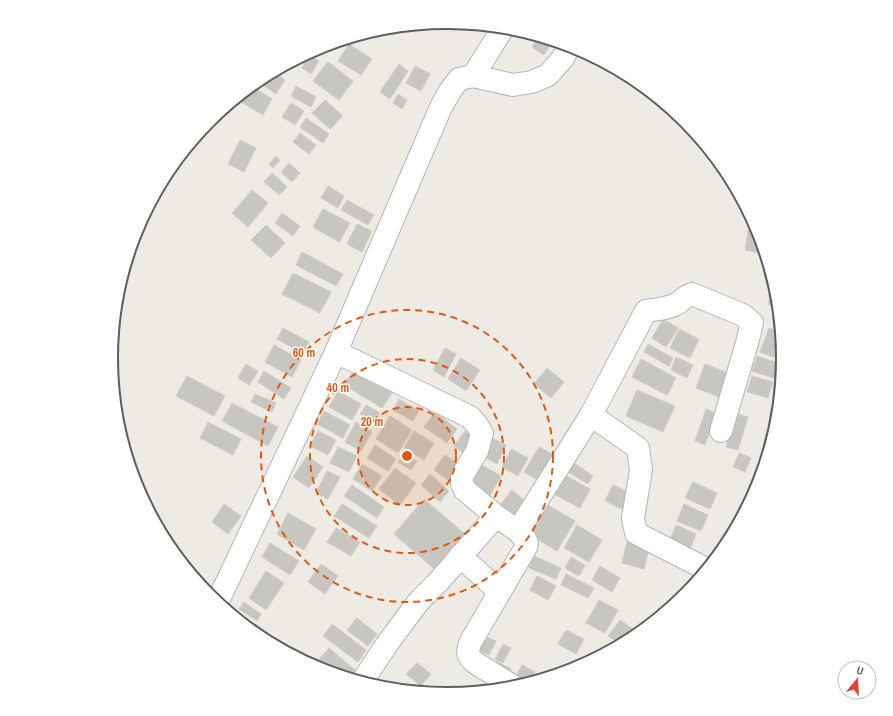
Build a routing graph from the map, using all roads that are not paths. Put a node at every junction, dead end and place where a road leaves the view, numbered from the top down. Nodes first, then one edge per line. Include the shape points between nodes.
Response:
1 (500, 33) edge
2 (566, 52) edge
3 (473, 76) junction
4 (336, 352) junction
5 (591, 414) junction
6 (721, 431) dead end
7 (496, 516) junction
8 (518, 531) junction
9 (460, 556) junction
10 (701, 566) edge
11 (500, 592) junction
12 (220, 596) edge
13 (371, 678) edge
14 (506, 682) edge

1 - 3 street
2 - 3 street via 548,75 532,82 513,86
3 - 4 street via 459,79 440,107
4 - 7 street via 470,417 482,433 477,451 462,476 462,484 465,490
4 - 12 street
5 - 6 street via 646,311 678,303 692,294 743,315 752,322
5 - 8 street
5 - 10 street via 638,448 641,470 633,518 636,533
7 - 8 street
7 - 9 street
8 - 11 street via 525,539 526,547
9 - 11 street
9 - 13 street via 419,601 387,644
11 - 14 street via 468,652 474,662

